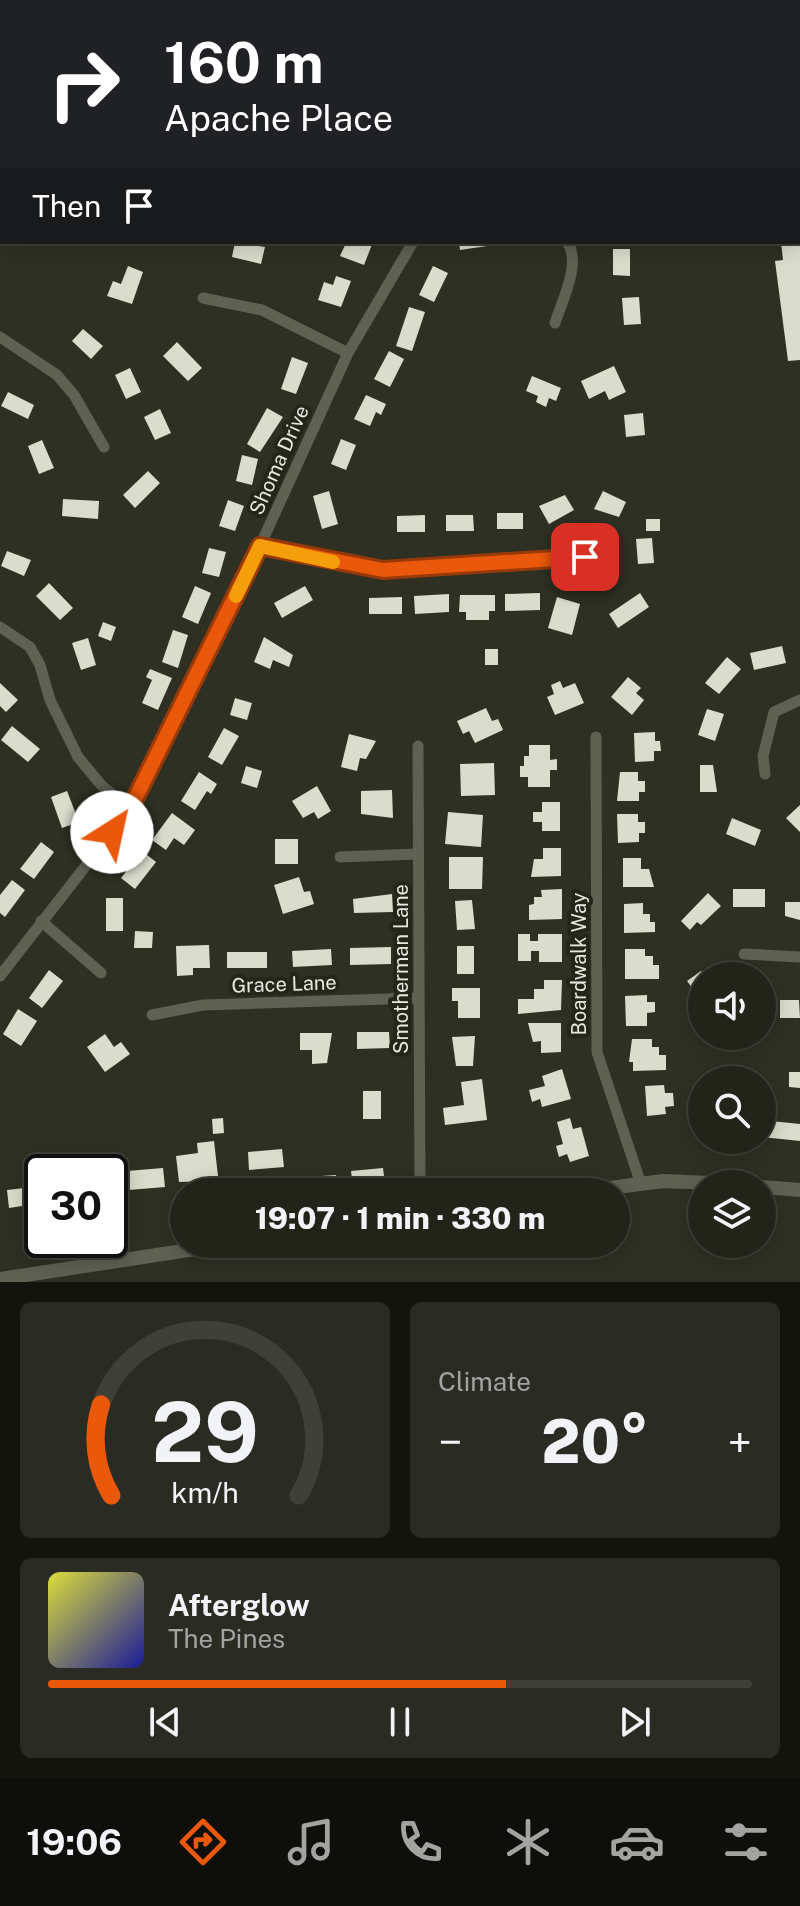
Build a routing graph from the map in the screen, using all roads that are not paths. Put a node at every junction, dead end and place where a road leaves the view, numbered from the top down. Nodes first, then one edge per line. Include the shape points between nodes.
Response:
1 (412, 244) edge
2 (568, 244) edge
3 (203, 298) dead end
4 (555, 323) dead end
5 (0, 337) edge
6 (348, 353) junction
7 (104, 447) dead end
8 (260, 546) junction
9 (585, 557) dead end
10 (0, 627) edge
11 (800, 700) edge
12 (596, 737) dead end
13 (418, 746) dead end
14 (765, 774) dead end
15 (130, 809) junction
16 (418, 854) junction
17 (340, 857) dead end
18 (41, 921) junction
19 (744, 954) dead end
20 (800, 957) edge
21 (101, 973) dead end
22 (0, 976) edge
23 (419, 998) junction
24 (152, 1015) dead end
25 (420, 1178) edge
26 (688, 1181) edge
27 (641, 1184) junction
28 (630, 1185) edge
29 (776, 1188) edge
30 (800, 1190) edge
31 (170, 1253) edge
32 (0, 1279) edge

1 - 6 street, Shoma Drive
2 - 4 street via 572,265
3 - 6 street via 262,310
5 - 7 street via 57,375
6 - 8 street, Shoma Drive
8 - 9 street via 383,570
8 - 15 street, Shoma Drive
10 - 15 street via 30,647 78,757
11 - 14 street via 774,712 763,756
12 - 27 street, Boardwalk Way via 597,1052
13 - 16 street, Smotherman Lane
15 - 18 street, Shoma Drive
16 - 17 street
16 - 23 street, Smotherman Lane
18 - 21 street
18 - 22 street, Shoma Drive
19 - 20 street
23 - 24 street, Grace Lane via 203,1005
23 - 25 street, Smotherman Lane
26 - 27 street
27 - 28 street
29 - 30 street
31 - 32 street

